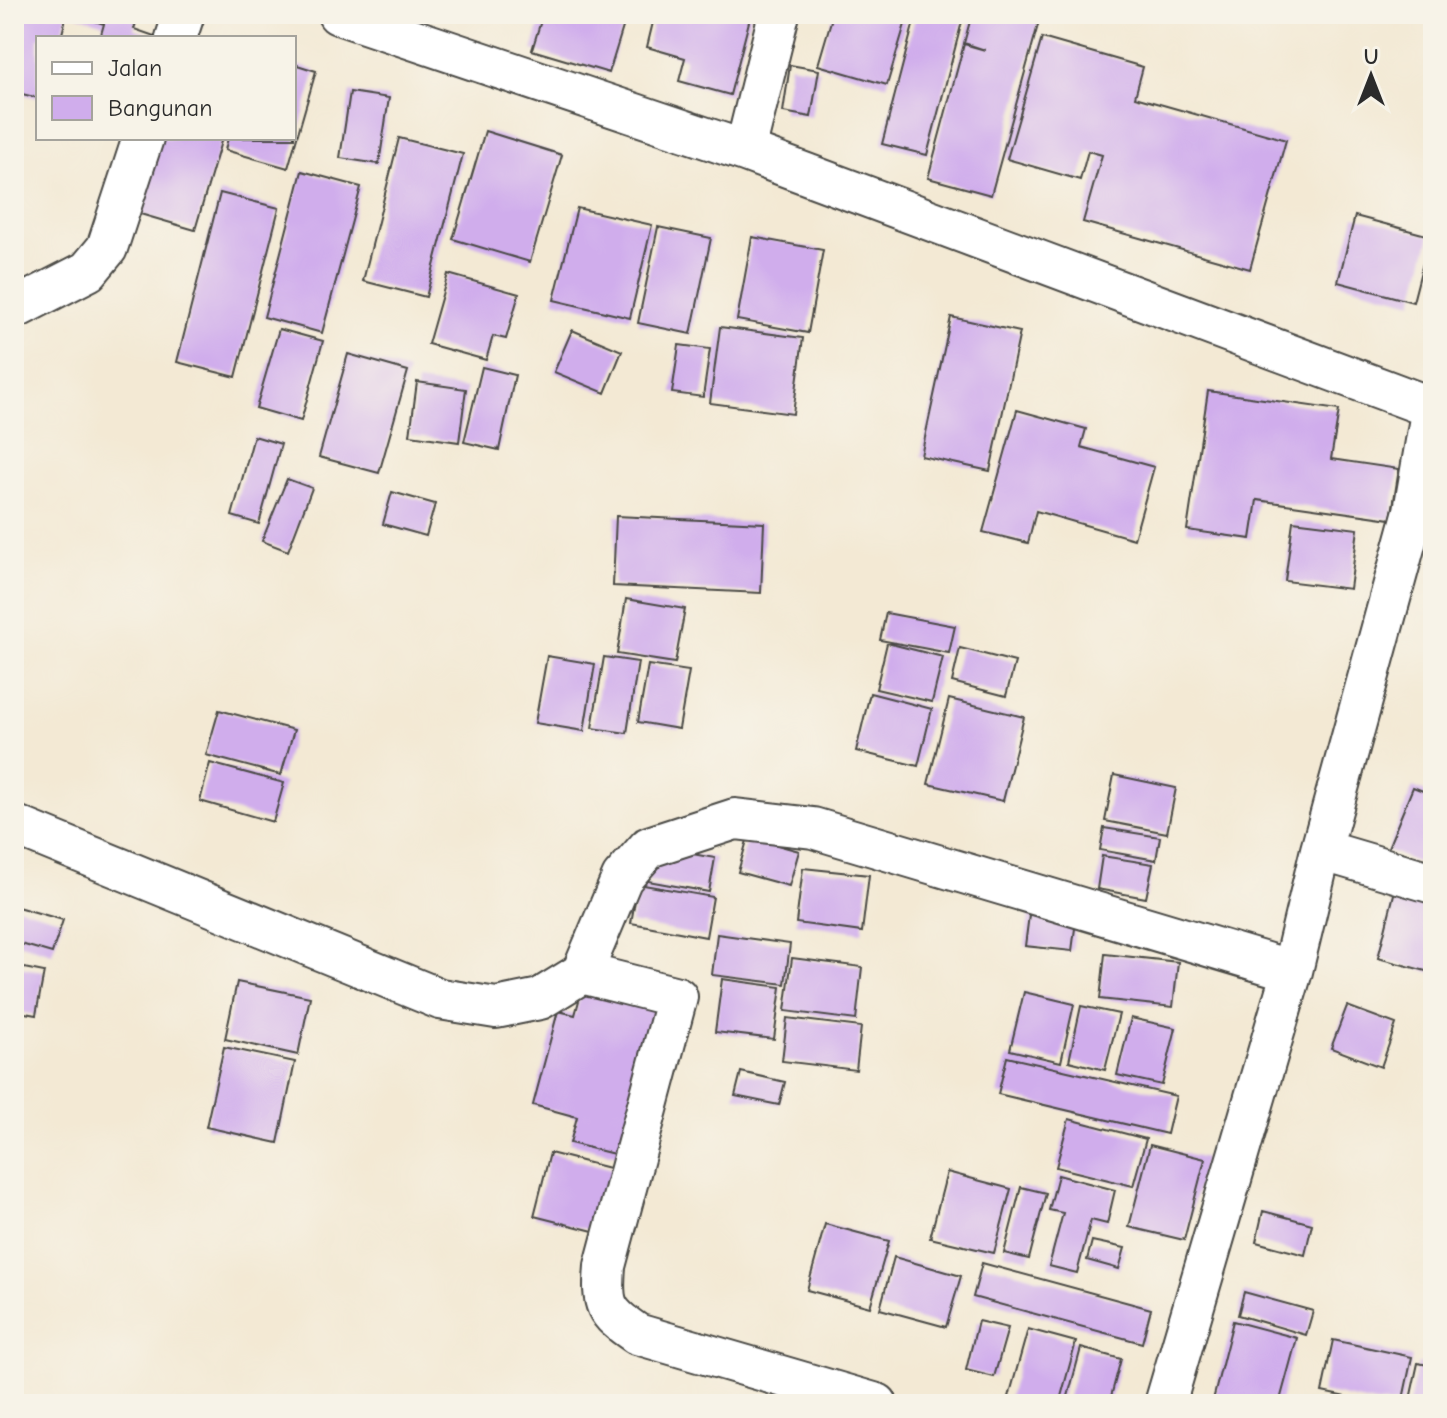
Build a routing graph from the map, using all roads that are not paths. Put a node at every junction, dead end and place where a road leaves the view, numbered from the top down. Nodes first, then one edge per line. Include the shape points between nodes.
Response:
1 (184, 14) edge
2 (338, 14) edge
3 (779, 14) edge
4 (177, 36) edge
5 (142, 140) edge
6 (745, 151) junction
7 (14, 309) edge
8 (1432, 404) edge
9 (14, 825) edge
10 (1321, 850) junction
11 (1433, 883) edge
12 (1292, 971) junction
13 (582, 973) junction
14 (877, 1404) edge
15 (1165, 1404) edge

1 - 4 street
2 - 6 street
3 - 6 street
5 - 7 street via 107,248 88,271
6 - 8 street
8 - 10 street via 1414,511
9 - 13 street via 440,999 496,1008 540,999
10 - 11 street
10 - 12 street
12 - 13 street via 813,828 735,819 649,847 622,878
12 - 15 street
13 - 14 street via 677,997 605,1266 603,1296 614,1319 637,1334

